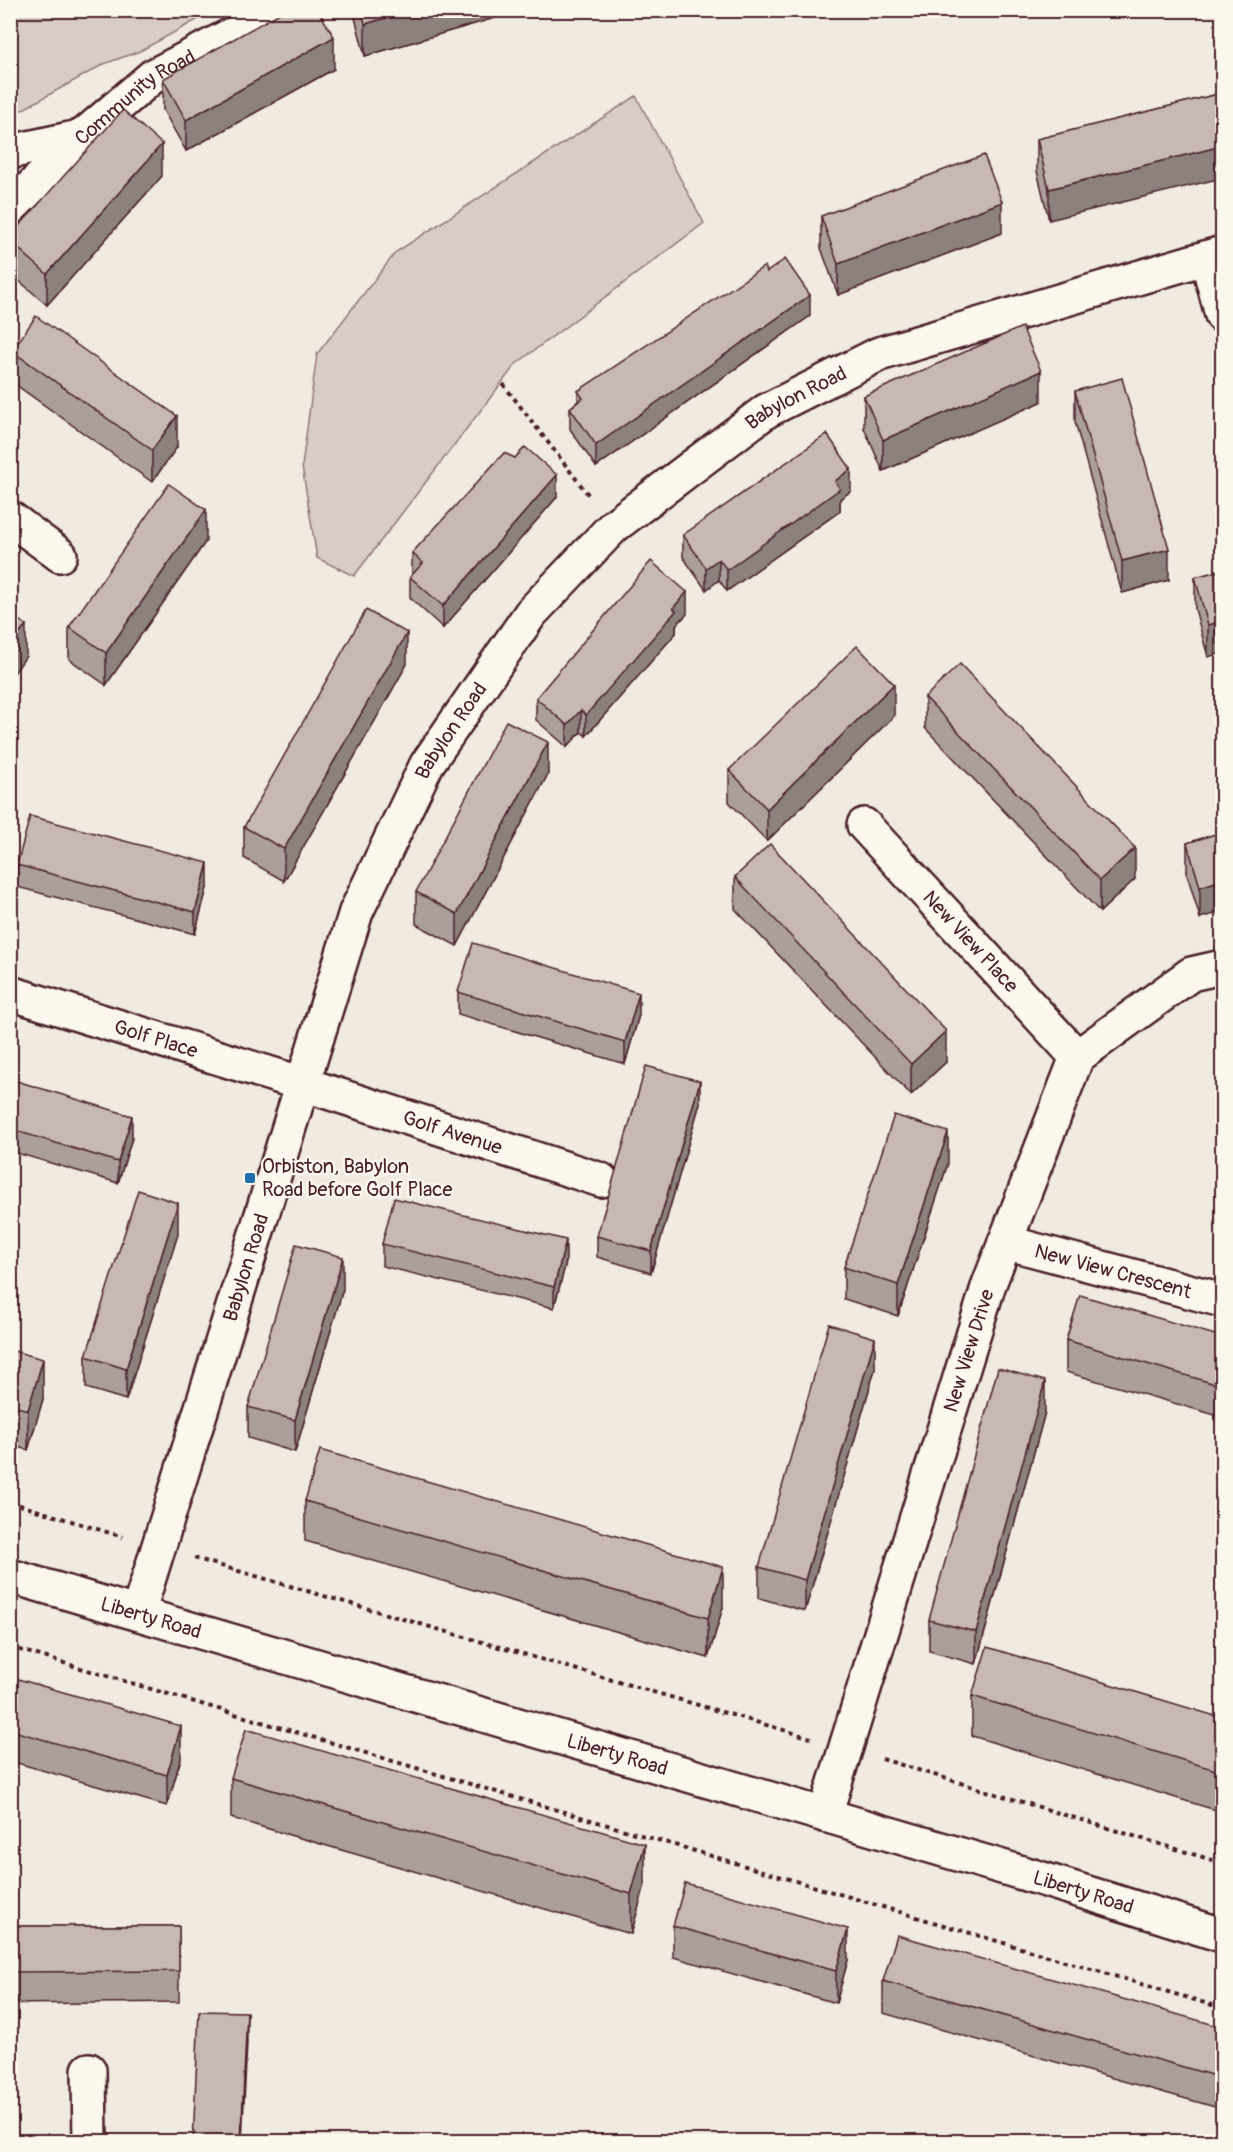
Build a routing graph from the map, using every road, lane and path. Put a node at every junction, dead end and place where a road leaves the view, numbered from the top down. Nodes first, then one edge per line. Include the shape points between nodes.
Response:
1 (279, 10) edge
2 (83, 136) junction
3 (10, 152) edge
4 (10, 208) edge
5 (1215, 256) edge
6 (1222, 315) edge
7 (503, 384) dead end
8 (594, 501) dead end
9 (10, 518) edge
10 (60, 555) dead end
11 (864, 825) dead end
12 (1222, 967) edge
13 (10, 993) edge
14 (1077, 1057) junction
15 (303, 1083) junction
16 (601, 1180) dead end
17 (1005, 1242) junction
18 (1222, 1300) edge
19 (10, 1502) edge
20 (159, 1547) junction
21 (10, 1576) edge
22 (138, 1613) junction
23 (10, 1647) edge
24 (846, 1748) junction
25 (825, 1815) junction
26 (1222, 1863) edge
27 (1222, 1935) edge
28 (1222, 2008) edge
29 (89, 2070) dead end
30 (90, 2142) edge

1 - 2 street, Community Road via 153,76
2 - 3 street
2 - 4 street, Community Road
5 - 6 street
5 - 15 street, Babylon Road via 879,354 766,411 614,526 531,614 427,764 357,912
7 - 8 path
9 - 10 street
11 - 14 street, New View Place
12 - 14 street via 1191,974
13 - 15 street, Golf Place
14 - 17 street, New View Drive
15 - 16 street, Golf Avenue
15 - 20 street, Babylon Road
17 - 18 street, New View Crescent
17 - 24 street, New View Drive
19 - 20 path
20 - 22 street, Babylon Road
20 - 24 path
21 - 22 street, Liberty Road
22 - 25 street, Liberty Road
23 - 28 path
24 - 25 street, New View Drive
24 - 26 path
25 - 27 street, Liberty Road
29 - 30 street

